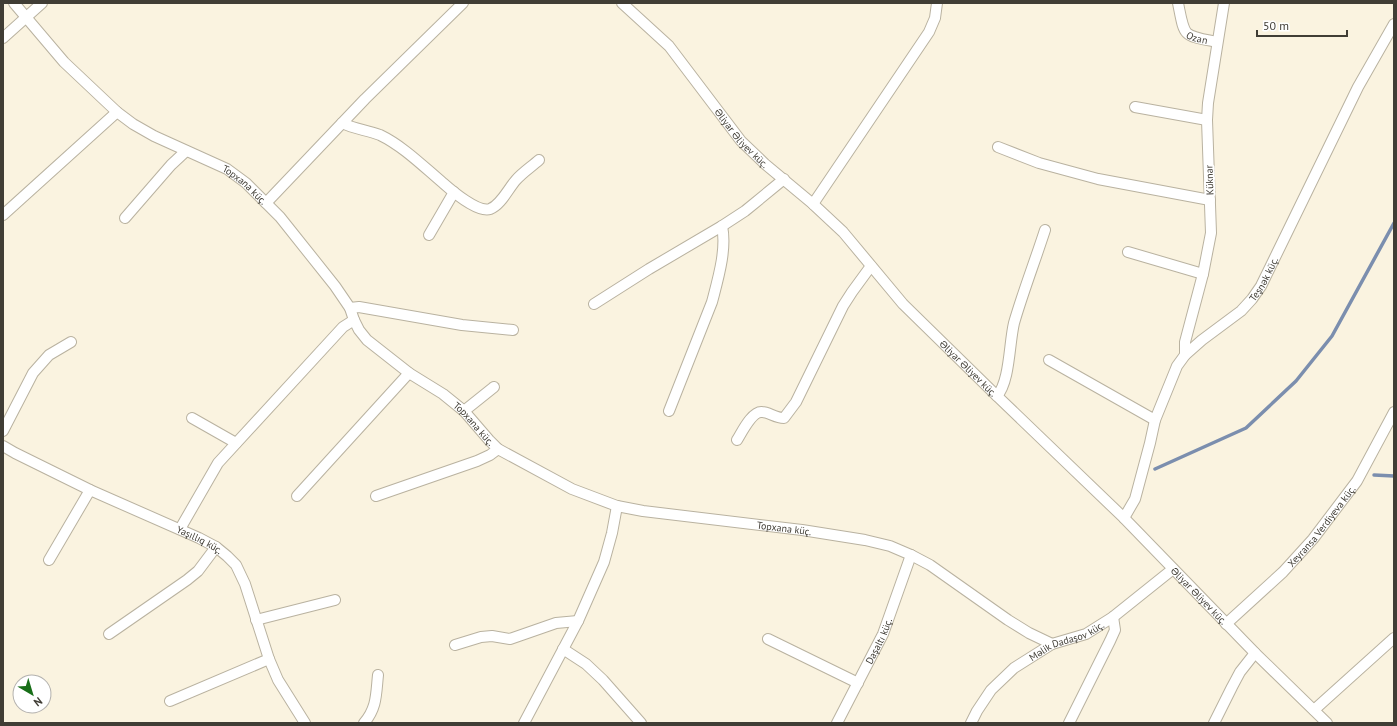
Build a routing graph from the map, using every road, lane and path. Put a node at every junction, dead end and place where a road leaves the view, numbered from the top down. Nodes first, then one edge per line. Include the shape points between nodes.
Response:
1 (14, 3) edge
2 (42, 3) edge
3 (463, 3) edge
4 (622, 3) edge
5 (937, 3) edge
6 (1178, 3) edge
7 (1224, 3) edge
8 (26, 18) junction
9 (1394, 24) edge
10 (3, 38) edge
11 (1217, 42) junction
12 (1135, 107) dead end
13 (117, 112) junction
14 (1207, 120) junction
15 (342, 123) junction
16 (998, 147) dead end
17 (186, 151) junction
18 (539, 160) dead end
19 (784, 179) junction
20 (454, 192) junction
21 (1210, 200) junction
22 (266, 203) junction
23 (813, 204) junction
24 (3, 215) edge
25 (125, 218) dead end
26 (722, 226) junction
27 (1045, 230) dead end
28 (429, 236) dead end
29 (1128, 252) dead end
30 (872, 266) junction
31 (1204, 274) junction
32 (594, 304) dead end
33 (350, 308) junction
34 (354, 320) junction
35 (513, 330) dead end
36 (71, 342) dead end
37 (1186, 355) junction
38 (1049, 360) dead end
39 (409, 373) junction
40 (494, 387) dead end
41 (996, 396) junction
42 (464, 411) junction
43 (669, 411) dead end
44 (1394, 412) edge
45 (192, 418) dead end
46 (1155, 420) junction
47 (3, 431) edge
48 (737, 440) dead end
49 (236, 443) junction
50 (3, 446) edge
51 (498, 449) junction
52 (90, 490) junction
53 (297, 496) dead end
54 (376, 496) dead end
55 (617, 506) junction
56 (1124, 518) junction
57 (180, 529) junction
58 (216, 548) junction
59 (911, 555) junction
60 (50, 560) dead end
61 (1173, 569) junction
62 (335, 600) dead end
63 (1113, 617) junction
64 (256, 620) junction
65 (578, 621) junction
66 (1226, 624) junction
67 (109, 634) dead end
68 (1394, 638) edge
69 (768, 639) dead end
70 (1052, 644) junction
71 (455, 645) dead end
72 (563, 649) junction
73 (1255, 653) junction
74 (269, 660) junction
75 (378, 675) dead end
76 (858, 683) junction
77 (170, 700) dead end
78 (1314, 710) junction
79 (305, 723) edge
80 (364, 723) edge
81 (524, 723) edge
82 (641, 723) edge
83 (837, 723) edge
84 (971, 723) edge
85 (1069, 723) edge
86 (1214, 723) edge
87 (1327, 723) edge

1 - 8 street, Topxana küç.
2 - 8 street
3 - 15 street
4 - 19 street, Əliyar Əliyev küç. via 669,46 740,141
5 - 23 street via 935,18 929,32
6 - 11 street, Ozan via 1184,30 1190,37
7 - 11 street, Küknar
8 - 10 street
8 - 13 street, Topxana küç. via 64,62
9 - 37 street, Teşnək küç. via 1358,87 1261,286 1241,311
11 - 14 street, Küknar via 1210,80
12 - 14 street
13 - 17 street, Topxana küç. via 133,124
13 - 24 street
14 - 21 street, Küknar
15 - 20 street via 392,142
15 - 22 street
16 - 21 street via 1039,163 1098,179
17 - 22 street, Topxana küç. via 227,169
17 - 25 street
18 - 20 street via 516,179 491,209 478,208
19 - 23 street, Əliyar Əliyev küç.
19 - 26 street
20 - 28 street
21 - 31 street, Küknar via 1211,233
22 - 33 street, Topxana küç. via 280,217
23 - 30 street, Əliyar Əliyev küç. via 843,232
26 - 32 street
26 - 43 street via 724,242 715,290
27 - 41 street via 1015,321 1005,382
29 - 31 street
30 - 41 street, Əliyar Əliyev küç. via 903,304
30 - 48 street via 843,306 788,414 784,418 777,418 762,412 756,413
31 - 37 street, Küknar via 1185,342
33 - 34 street, Topxana küç.
33 - 35 street via 359,306 462,325
34 - 39 street, Topxana küç. via 367,340
34 - 49 street via 343,327
36 - 47 street via 49,356 32,373
37 - 46 street, Teşnək küç. via 1178,366
38 - 46 street
39 - 42 street, Topxana küç. via 443,394
39 - 53 street
40 - 42 street
41 - 56 street, Əliyar Əliyev küç.
42 - 51 street, Topxana küç.
44 - 66 street, Xeyransa Verdiyeva küç. via 1357,481 1314,540
45 - 49 street
46 - 56 street, Teşnək küç. via 1135,499
49 - 57 street via 218,463
50 - 52 street, Yaşıllıq küç.
51 - 54 street via 477,461
51 - 55 street, Topxana küç. via 572,489
52 - 57 street, Yaşıllıq küç.
52 - 60 street
55 - 59 street, Topxana küç. via 865,540 890,546
55 - 65 street via 604,562
56 - 61 street, Əliyar Əliyev küç.
57 - 58 street, Yaşıllıq küç.
58 - 64 street, Yaşıllıq küç. via 227,556 240,573
58 - 67 street via 198,571 187,580
59 - 70 street, Topxana küç. via 930,565 1008,620
59 - 76 street, Daşaltı küç. via 883,634
61 - 63 street, Məlik Dadaşov küç.
61 - 66 street, Əliyar Əliyev küç.
62 - 64 street
63 - 70 street, Məlik Dadaşov küç. via 1086,634
63 - 85 street via 1115,630
64 - 74 street, Yaşıllıq küç.
65 - 71 street via 556,623 510,639 481,637
65 - 72 street
66 - 73 street, Əliyar Əliyev küç.
68 - 78 street
69 - 76 street
70 - 84 street, Məlik Dadaşov küç. via 1014,668 992,690
72 - 81 street
72 - 82 street via 598,675
73 - 78 street, Əliyar Əliyev küç.
73 - 86 street via 1235,682
74 - 77 street
74 - 79 street, Yaşıllıq küç. via 278,680
75 - 80 street via 375,704
76 - 83 street, Daşaltı küç.
78 - 87 street, Əliyar Əliyev küç.

